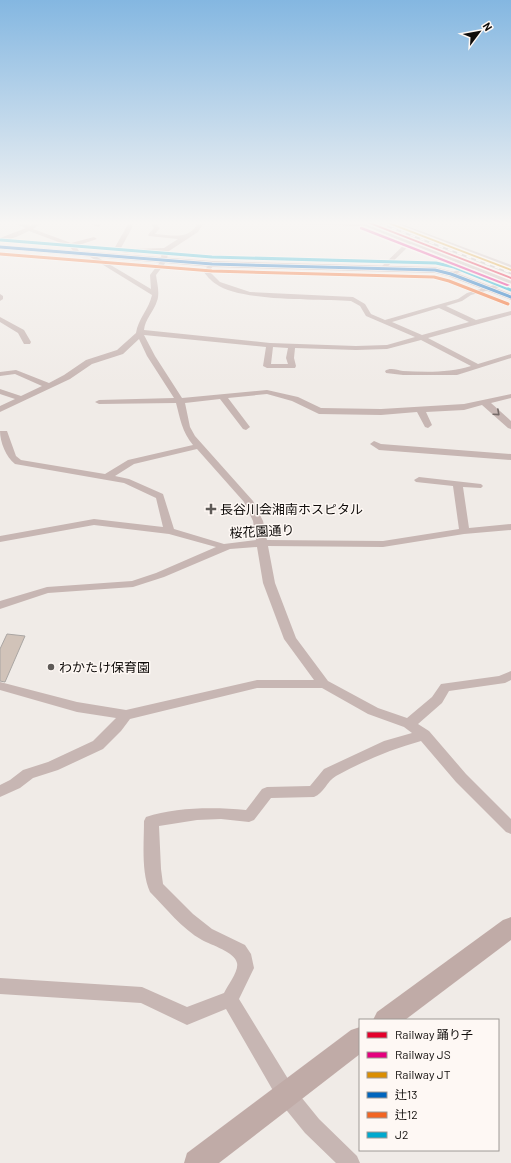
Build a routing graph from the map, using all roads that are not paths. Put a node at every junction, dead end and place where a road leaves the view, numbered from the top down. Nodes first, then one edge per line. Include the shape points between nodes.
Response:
1 (124, 275) edge
2 (153, 275) edge
3 (210, 275) edge
4 (454, 275) edge
5 (494, 275) edge
6 (511, 282) edge
7 (488, 289) junction
8 (155, 294) junction
9 (0, 296) edge
10 (511, 297) edge
11 (0, 299) edge
12 (439, 306) junction
13 (511, 313) edge
14 (503, 315) junction
15 (0, 319) edge
16 (511, 319) edge
17 (385, 322) junction
18 (476, 323) junction
19 (140, 333) junction
20 (423, 338) junction
21 (27, 342) dead end
22 (270, 345) junction
23 (292, 346) junction
24 (511, 356) edge
25 (478, 366) junction
26 (389, 371) dead end
27 (0, 374) edge
28 (48, 385) junction
29 (0, 391) edge
30 (222, 396) junction
31 (511, 396) edge
32 (20, 398) junction
33 (180, 401) junction
34 (99, 402) dead end
35 (482, 402) junction
36 (0, 409) edge
37 (420, 409) junction
38 (428, 425) dead end
39 (511, 426) edge
40 (246, 427) dead end
41 (0, 434) edge
42 (374, 444) dead end
43 (198, 446) junction
44 (511, 457) edge
45 (107, 477) junction
46 (419, 480) dead end
47 (458, 485) junction
48 (478, 486) dead end
49 (511, 527) edge
50 (169, 531) junction
51 (464, 531) junction
52 (0, 539) edge
53 (262, 543) junction
54 (222, 548) junction
55 (0, 605) edge
56 (511, 675) edge
57 (324, 684) junction
58 (0, 686) edge
59 (126, 715) junction
60 (409, 724) junction
61 (424, 735) junction
62 (0, 791) edge
63 (511, 828) edge
64 (511, 927) edge
65 (0, 986) edge
66 (230, 999) junction
67 (386, 1019) edge
68 (359, 1040) edge
69 (286, 1094) junction
70 (197, 1163) edge
71 (350, 1163) edge

1 - 8 street
2 - 8 street
3 - 17 street via 218,282 238,291 260,295 353,299 363,305 368,315
4 - 7 street
5 - 6 street
6 - 7 street
7 - 10 street
7 - 12 street
8 - 19 street via 153,305 141,325
9 - 11 street
12 - 17 street
12 - 18 street
13 - 14 street
14 - 16 street
14 - 18 street
15 - 21 street via 21,332
17 - 20 street
18 - 20 street
19 - 22 street
19 - 28 street via 120,352 93,360 67,377
19 - 33 street via 151,356
20 - 23 street via 387,347
20 - 25 street
22 - 23 street
22 - 23 street via 267,366 292,366
24 - 25 street
25 - 26 street via 457,373
27 - 28 street via 16,372
28 - 32 street
29 - 32 street
30 - 33 street
30 - 37 street via 267,392 295,399 319,411 329,412
30 - 40 street
31 - 35 street
32 - 36 street
33 - 34 street
33 - 43 street via 186,427
35 - 37 street via 464,407
35 -> 39 street
37 - 38 street
41 - 45 street via 4,433 12,457 18,462
42 - 44 street via 379,447
43 - 45 street via 135,461
43 - 53 street via 248,502 258,521
45 - 50 street via 126,481 160,496
46 - 47 street
47 - 48 street
47 - 51 street
49 - 51 street, 桜花園通り
50 - 52 street via 88,522
50 - 54 street via 218,544
51 - 53 street, 桜花園通り via 383,544
53 - 54 street, 桜花園通り
53 - 57 street via 269,583 290,639
54 - 55 street, 桜花園通り via 133,584 47,590
56 - 60 street via 501,680 445,687 437,700
57 - 59 street via 256,684
57 - 60 street via 373,711
58 - 59 street via 77,707
59 - 62 street via 98,745 53,766 28,774
60 - 61 street
61 - 63 street via 461,778
61 - 66 street via 389,745 329,773 314,791 267,793 250,816 197,814 151,821 156,888 192,923 206,934 239,950 246,959 246,968
64 - 67 street
65 - 66 street via 142,995 187,1016
66 - 69 street
68 - 69 street
69 - 70 street
69 - 71 street via 312,1126

